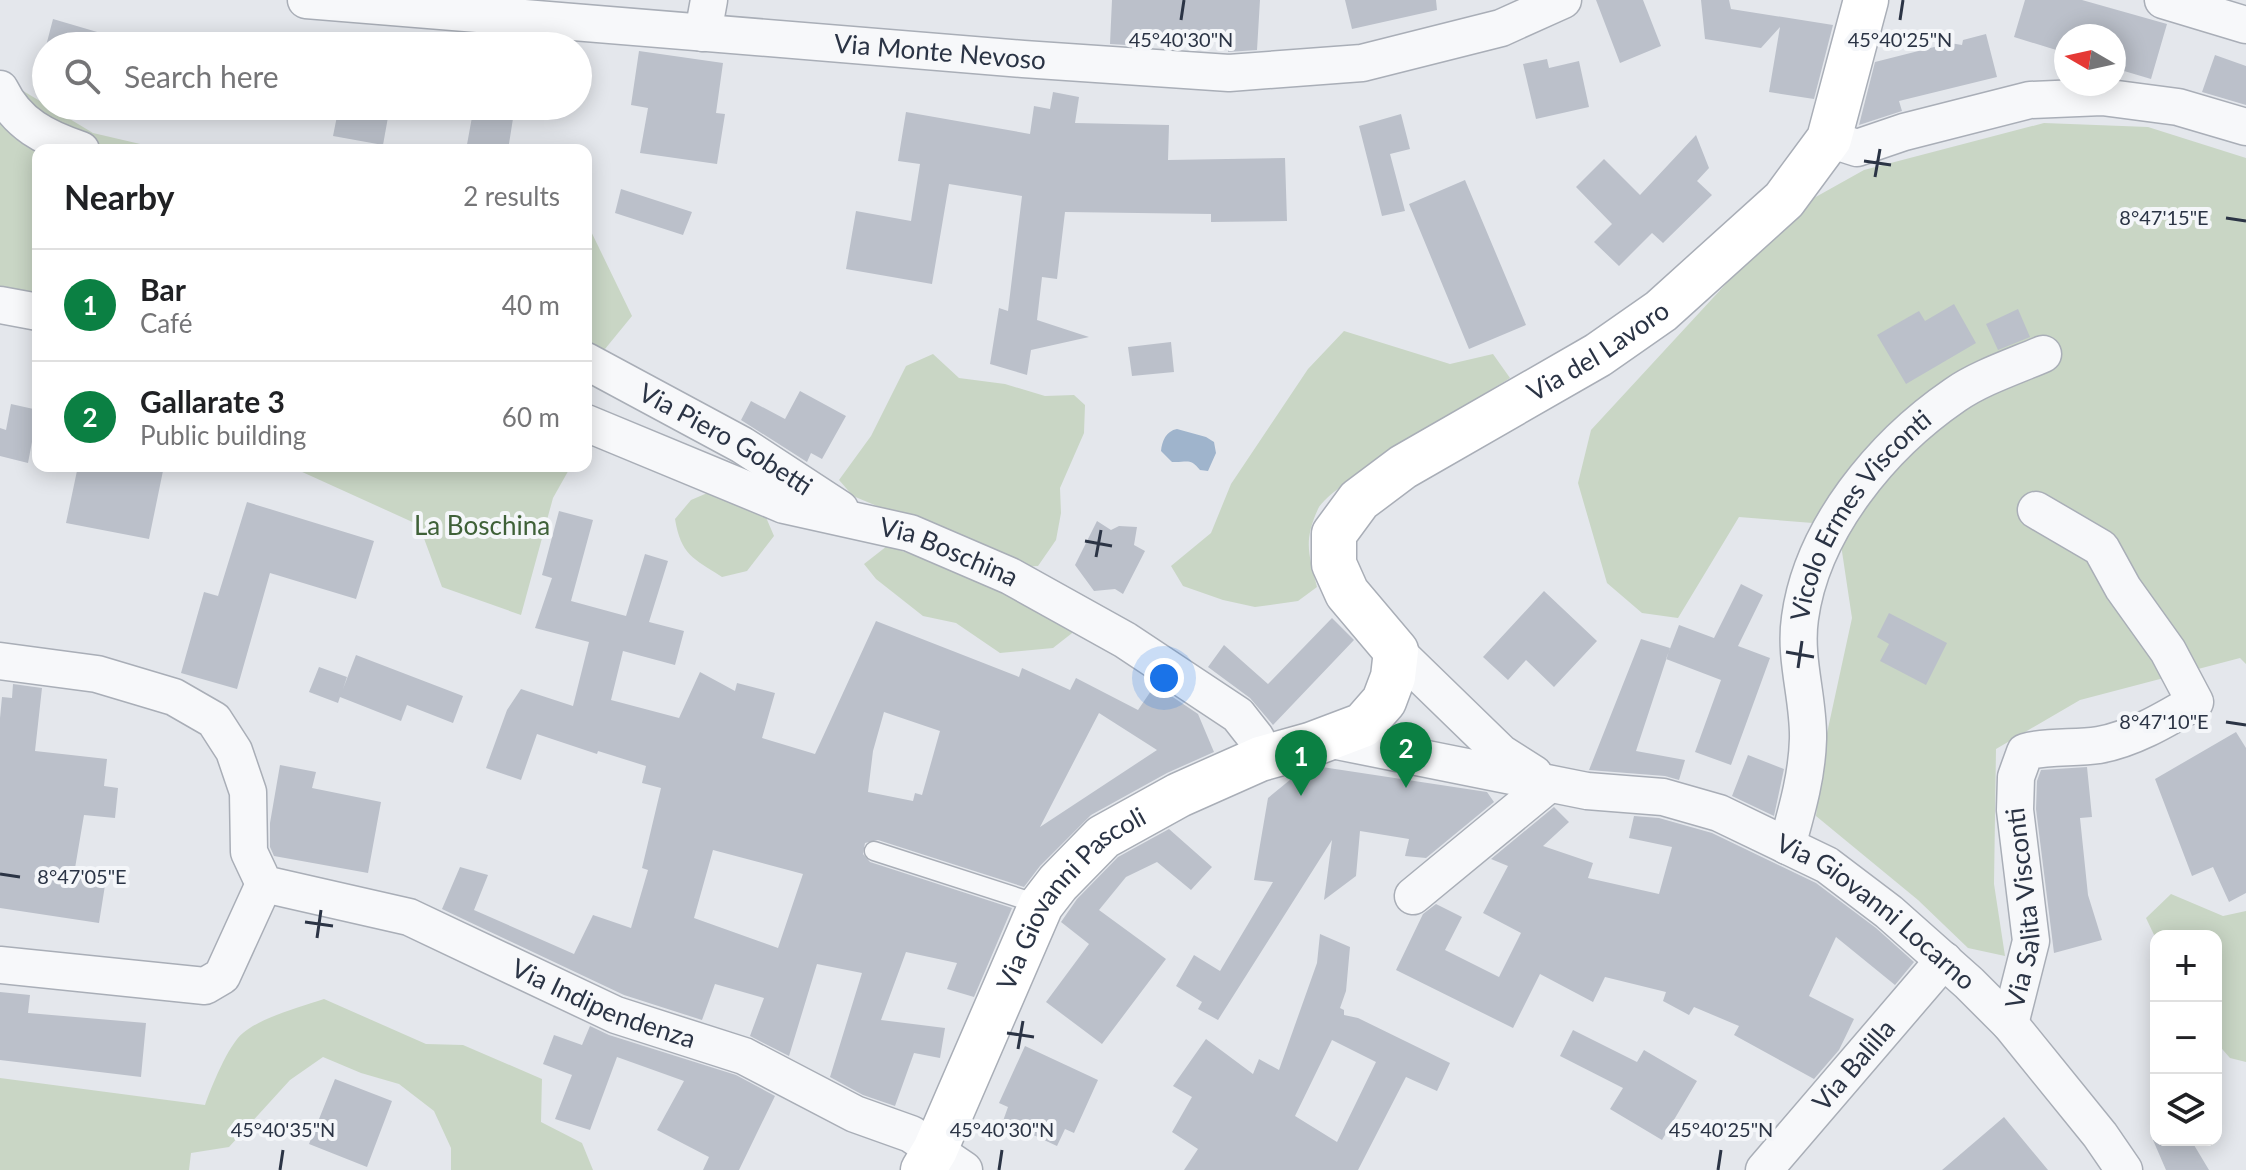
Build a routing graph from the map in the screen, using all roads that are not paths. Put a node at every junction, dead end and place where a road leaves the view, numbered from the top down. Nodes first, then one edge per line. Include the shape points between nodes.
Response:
1 (306, 0) edge
2 (1563, 0) edge
3 (1866, 0) edge
4 (2163, 0) edge
5 (706, 17) edge
6 (2246, 25) edge
7 (0, 89) edge
8 (2246, 127) edge
9 (1829, 139) junction
10 (64, 144) edge
11 (0, 305) edge
12 (32, 311) edge
13 (2043, 354) dead end
14 (592, 364) edge
15 (592, 425) edge
16 (2036, 510) dead end
17 (860, 522) junction
18 (1396, 651) junction
19 (0, 661) edge
20 (1327, 739) junction
21 (1260, 759) junction
22 (1549, 784) junction
23 (1787, 846) junction
24 (874, 851) dead end
25 (264, 884) junction
26 (1413, 896) dead end
27 (1041, 905) junction
28 (1944, 960) junction
29 (0, 965) edge
30 (2010, 1024) junction
31 (941, 1163) edge
32 (1764, 1170) edge
33 (2124, 1170) edge

1 - 5 street, Via Monte Nevoso
2 - 5 street, Via Monte Nevoso via 1501,28 1362,63 1229,73 1023,59
3 - 9 street, Via del Lavoro
4 - 6 street
7 - 10 street via 10,109 47,138
8 - 9 street via 2178,107 2102,97 2030,100 1857,148
9 - 18 street, Via del Lavoro via 1784,200 1661,311 1598,355 1403,467 1359,500 1334,534 1334,564 1347,593
11 - 12 street
13 - 23 street, Vicolo Ermes Visconti via 1956,394 1902,439 1851,495 1819,549 1800,618 1808,737 1803,790
14 - 17 street, Via Piero Gobetti via 742,445
15 - 17 street, Via Boschina via 784,505
16 - 30 street, Via Salita Visconti via 2101,548 2195,702 2157,724 2099,745 2045,746 2025,752 2016,777 2015,810 2031,941
17 - 21 street, Via Boschina via 910,533 1010,576 1125,640 1238,715 1256,738
18 - 20 street, Via Giovanni Pascoli via 1384,701 1363,725
18 - 22 street via 1501,753
19 - 25 street via 97,674 174,697 214,720 234,751 248,792 249,852
20 - 21 street, Via Giovanni Pascoli
20 - 22 street, Via Giovanni Locarno
21 - 27 street, Via Giovanni Pascoli via 1103,837
22 - 23 street, Via Giovanni Locarno via 1663,797 1719,813
22 - 26 street
23 - 28 street, Via Giovanni Locarno via 1827,865
24 - 27 lane
25 - 29 street via 222,976 205,986
25 - 31 street, Via Indipendenza via 409,917 616,1015 744,1056 855,1114 911,1134
27 - 31 street, Via Giovanni Pascoli
28 - 30 street, Via Giovanni Locarno
28 - 32 street, Via Balilla
30 - 33 street, Via Giovanni Locarno

